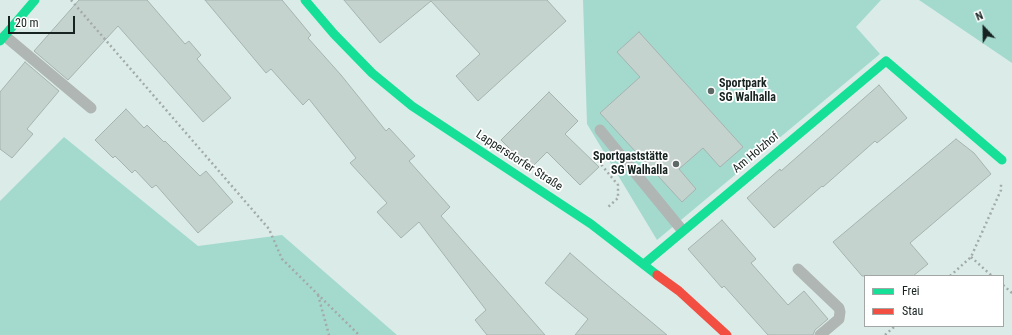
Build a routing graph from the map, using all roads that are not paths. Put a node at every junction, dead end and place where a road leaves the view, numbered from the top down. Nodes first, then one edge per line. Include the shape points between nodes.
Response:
1 (35, 0) edge
2 (305, 0) edge
3 (2, 38) edge
4 (91, 108) dead end
5 (600, 130) dead end
6 (1002, 160) road end
7 (682, 230) junction
8 (644, 264) junction
9 (798, 269) dead end
10 (727, 335) edge
11 (820, 335) edge

1 - 3 street
2 - 8 street, Lappersdorfer Straße via 372,73 412,106 586,221
3 - 4 lane
5 - 7 lane
6 - 7 street, Am Holzhof via 886,61
7 - 8 street, Am Holzhof
8 - 10 street, Lappersdorfer Straße via 679,291
9 - 11 lane via 839,308 839,319

